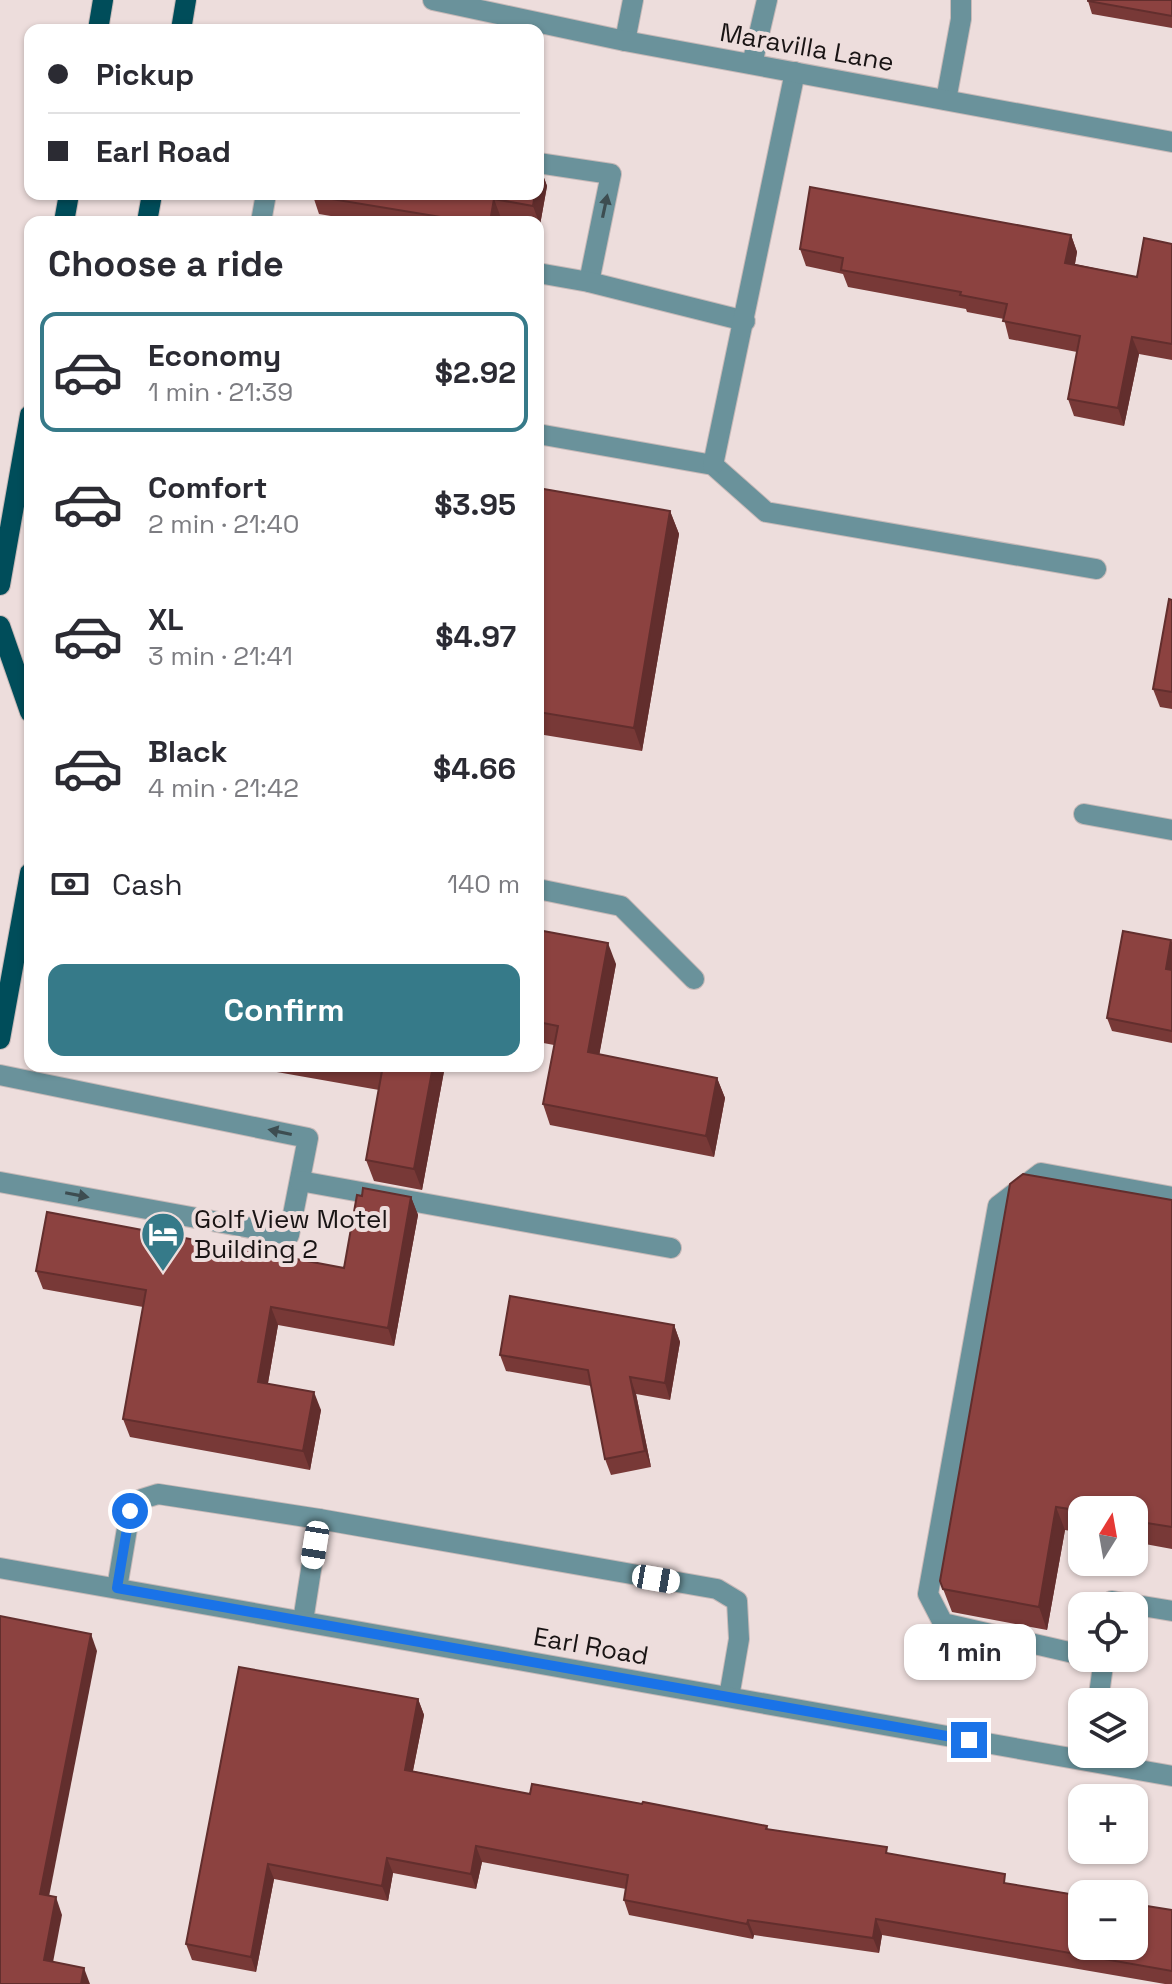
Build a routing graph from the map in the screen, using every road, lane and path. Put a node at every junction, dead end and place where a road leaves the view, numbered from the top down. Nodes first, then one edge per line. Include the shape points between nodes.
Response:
1 (103, 0) edge
2 (186, 0) edge
3 (433, 0) edge
4 (633, 0) edge
5 (767, 0) edge
6 (961, 0) edge
7 (99, 24) edge
8 (182, 24) edge
9 (625, 41) junction
10 (752, 64) junction
11 (795, 72) junction
12 (946, 100) junction
13 (1172, 142) edge
14 (544, 164) edge
15 (544, 274) edge
16 (589, 282) junction
17 (745, 321) junction
18 (544, 435) edge
19 (24, 449) edge
20 (713, 465) junction
21 (1096, 569) dead end
22 (0, 585) edge
23 (0, 626) edge
24 (24, 695) edge
25 (1084, 814) dead end
26 (1172, 830) edge
27 (544, 890) edge
28 (24, 906) edge
29 (694, 979) dead end
30 (0, 1039) edge
31 (0, 1075) edge
32 (300, 1181) junction
33 (0, 1182) edge
34 (1172, 1197) edge
35 (671, 1248) dead end
36 (319, 1519) junction
37 (0, 1568) edge
38 (117, 1588) junction
39 (1148, 1607) edge
40 (1172, 1611) edge
41 (303, 1621) junction
42 (1068, 1652) edge
43 (729, 1697) junction
44 (1068, 1754) edge
45 (1136, 1768) edge
46 (1172, 1776) edge

1 - 7 main road
2 - 8 main road
3 - 9 street, Maravilla Lane
4 - 9 street
5 - 10 street
6 - 12 street
9 - 10 street, Maravilla Lane
10 - 11 street, Maravilla Lane
11 - 12 street, Maravilla Lane
11 - 17 street
12 - 13 street, Maravilla Lane
16 -> 14 street via 611,174
15 - 16 street
16 - 17 street
17 - 20 street
18 - 20 street
19 - 22 main road
20 - 21 street via 766,512
23 - 24 main road
25 - 26 street
27 - 29 street via 621,906
28 - 30 main road
32 -> 31 street via 308,1138
33 -> 32 street via 289,1235
32 - 35 street
34 - 42 street via 1041,1173 998,1206 928,1594 943,1623
36 - 38 street via 158,1494 142,1499 130,1511
36 - 41 street
36 - 43 street via 717,1589 737,1601 739,1639
37 - 38 street, Earl Road
38 - 41 street, Earl Road
39 - 40 street
41 - 43 street, Earl Road
43 - 44 street, Earl Road
45 - 46 street, Earl Road

